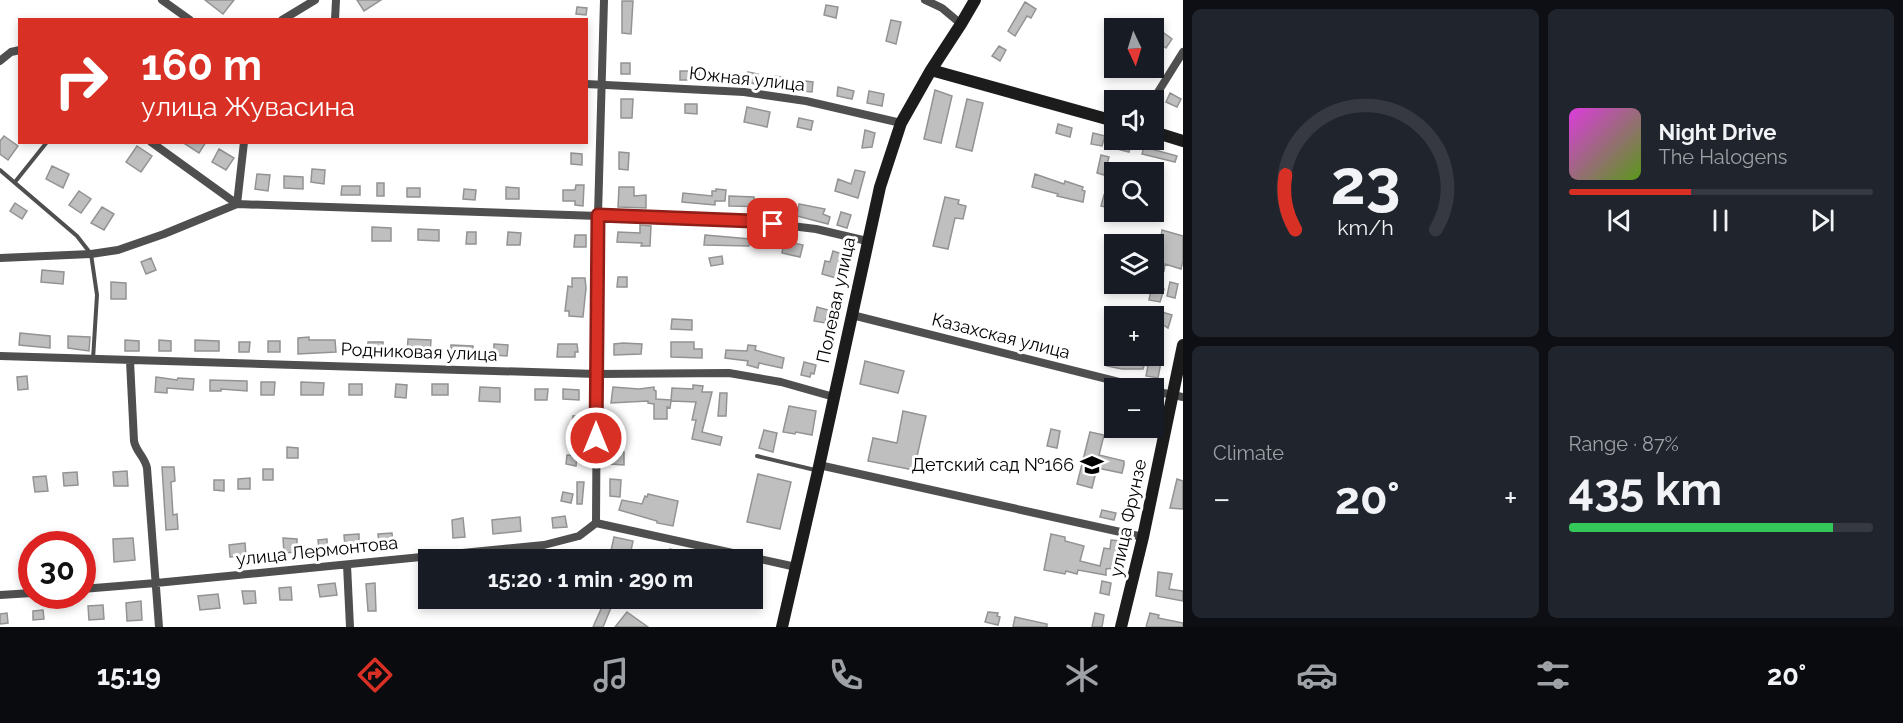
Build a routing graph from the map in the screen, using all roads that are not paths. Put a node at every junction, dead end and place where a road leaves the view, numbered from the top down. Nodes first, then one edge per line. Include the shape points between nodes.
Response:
1 (162, 0) edge
2 (315, 0) edge
3 (336, 0) edge
4 (604, 0) edge
5 (926, 0) edge
6 (975, 0) edge
7 (187, 18) edge
8 (285, 18) edge
9 (335, 18) edge
10 (961, 24) junction
11 (18, 50) edge
12 (1183, 52) edge
13 (0, 61) edge
14 (931, 70) junction
15 (588, 84) edge
16 (602, 85) junction
17 (1159, 90) edge
18 (1104, 118) edge
19 (902, 123) junction
20 (1164, 135) edge
21 (1183, 141) edge
22 (45, 144) edge
23 (154, 144) edge
24 (244, 144) edge
25 (0, 170) edge
26 (15, 182) junction
27 (237, 204) junction
28 (598, 215) junction
29 (867, 241) junction
30 (91, 254) junction
31 (0, 258) edge
32 (852, 315) junction
33 (1183, 345) edge
34 (0, 356) edge
35 (93, 360) junction
36 (130, 361) junction
37 (597, 374) junction
38 (1104, 378) edge
39 (1177, 396) edge
40 (834, 397) junction
41 (757, 456) dead end
42 (819, 468) junction
43 (596, 523) junction
44 (1143, 537) junction
45 (347, 565) junction
46 (796, 567) junction
47 (156, 584) junction
48 (96, 588) edge
49 (18, 594) edge
50 (0, 595) edge
51 (159, 627) edge
52 (350, 627) edge
53 (782, 627) edge
54 (1121, 627) edge

1 - 7 street
2 - 8 street
3 - 9 street
4 - 16 street
5 - 10 street
6 - 10 street, Полевая улица
10 - 14 street, Полевая улица
11 - 13 street
12 - 17 street
14 - 18 street
14 - 19 street, Полевая улица
15 - 16 street, Южная улица
16 - 19 street, Южная улица via 744,92 806,101
16 - 28 street
19 - 29 street, Полевая улица
20 - 21 street
22 - 26 lane
23 - 27 street
24 - 27 street
25 - 26 lane
26 - 30 lane via 77,236
27 - 28 street
27 - 30 street via 118,250
28 - 29 street via 752,221 816,229
28 - 37 street
29 - 32 street, Полевая улица
30 - 31 street
30 - 35 lane via 97,295
32 - 38 street, Казахская улица
32 - 40 street, Полевая улица
33 - 39 street, улица Фрунзе
34 - 35 street, Родниковая улица
35 - 36 street, Родниковая улица
36 - 37 street, Родниковая улица
36 - 47 street via 134,441 147,468
37 - 40 street, Родниковая улица via 729,373
37 - 43 street
39 - 44 street, улица Фрунзе
40 - 42 street, Полевая улица
41 - 42 lane
42 - 44 street
42 - 46 street, Полевая улица
43 - 45 street, улица Лермонтова via 579,536 544,545
43 - 46 street
44 - 54 street, улица Фрунзе
45 - 47 street, улица Лермонтова
45 - 52 street
46 - 53 street, Полевая улица
47 - 48 street, улица Лермонтова
47 - 51 street
49 - 50 street

